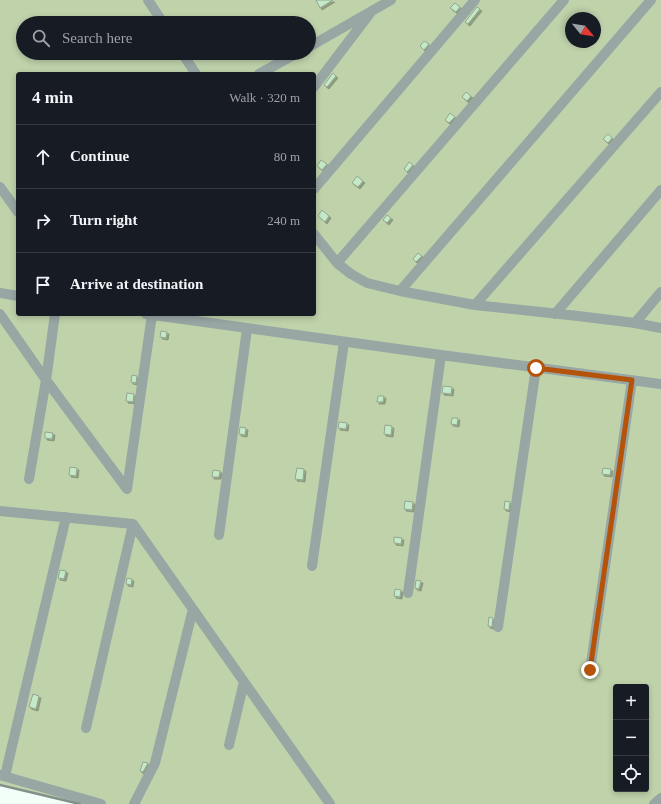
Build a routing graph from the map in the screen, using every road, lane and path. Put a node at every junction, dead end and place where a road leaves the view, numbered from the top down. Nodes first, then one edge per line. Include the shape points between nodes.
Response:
1 (148, 0) edge
2 (391, 0) edge
3 (475, 0) edge
4 (564, 0) edge
5 (651, 0) edge
6 (371, 12) junction
7 (158, 16) edge
8 (316, 42) edge
9 (187, 60) edge
10 (284, 60) edge
11 (195, 72) edge
12 (263, 72) edge
13 (316, 84) edge
14 (661, 92) edge
15 (0, 187) edge
16 (316, 187) edge
17 (661, 190) edge
18 (16, 209) edge
19 (316, 237) edge
20 (337, 263) junction
21 (400, 291) junction
22 (661, 292) edge
23 (0, 293) edge
24 (16, 296) edge
25 (475, 305) junction
26 (0, 314) edge
27 (555, 314) junction
28 (55, 316) edge
29 (149, 316) edge
30 (162, 316) edge
31 (635, 323) junction
32 (661, 328) edge
33 (247, 329) junction
34 (344, 342) junction
35 (441, 355) junction
36 (536, 368) junction
37 (46, 380) junction
38 (632, 380) junction
39 (661, 384) edge
40 (29, 479) dead end
41 (0, 511) edge
42 (66, 517) junction
43 (133, 524) junction
44 (219, 535) dead end
45 (312, 566) dead end
46 (408, 593) dead end
47 (193, 609) junction
48 (498, 627) dead end
49 (590, 670) dead end
50 (244, 682) junction
51 (86, 728) dead end
52 (229, 745) dead end
53 (2, 776) edge
54 (661, 798) edge
55 (101, 804) edge
56 (134, 804) edge
57 (330, 804) edge
58 (654, 804) edge

1 - 7 lane
2 - 6 lane
3 - 16 lane
4 - 20 lane
5 - 21 lane
6 - 8 lane
6 - 13 lane
9 - 11 lane
10 - 12 lane
14 - 25 lane
15 - 18 lane
17 - 27 lane
19 - 20 lane
20 - 21 lane via 367,283
21 - 25 lane
22 - 31 lane
23 - 24 lane
25 - 27 lane
26 - 37 lane
27 - 31 lane
28 - 37 lane
29 - 37 lane via 127,489
30 - 33 lane
31 - 32 lane
33 - 34 lane
33 - 44 lane
34 - 35 lane
34 - 45 lane
35 - 36 lane
35 - 46 lane
36 - 38 lane
36 - 48 lane
37 - 40 lane
38 - 39 lane
38 - 49 lane
41 - 42 lane
42 - 43 lane
42 - 53 lane
43 - 47 lane
43 - 51 lane
47 - 50 lane
47 - 56 lane via 155,763
50 - 52 lane
50 - 57 lane
53 - 55 lane
54 - 58 lane

